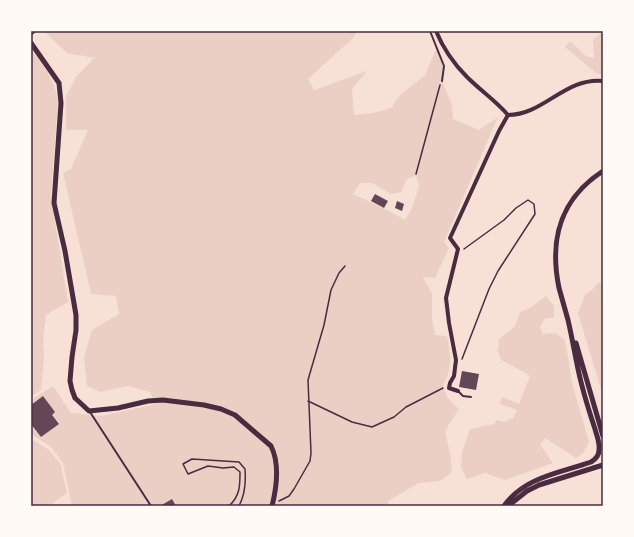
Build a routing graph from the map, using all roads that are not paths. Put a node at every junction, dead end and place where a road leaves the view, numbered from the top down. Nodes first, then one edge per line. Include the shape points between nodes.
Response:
1 (430, 31) edge
2 (436, 31) edge
3 (31, 43) edge
4 (442, 81) dead end
5 (603, 81) edge
6 (508, 115) junction
7 (603, 172) edge
8 (568, 319) junction
9 (458, 391) joint
10 (471, 397) dead end
11 (89, 411) junction
12 (603, 436) edge
13 (603, 465) edge
14 (272, 505) edge
15 (151, 506) edge
16 (504, 506) edge
17 (508, 506) edge

1 - 4 lane via 444,66
2 - 6 street via 459,69
3 - 11 street via 61,90 54,203 76,315 70,381 75,398
5 - 6 street via 585,81 532,110
6 - 9 street via 450,238 458,250 446,298 448,323 456,360 449,388
7 - 8 street via 583,187 569,204 558,230 555,244 557,271
8 - 12 street
8 - 16 street via 581,382 598,440 599,454 591,462 533,481 514,493
9 - 10 lane via 463,396
11 - 14 street via 163,400 204,405 235,415 271,446 274,452 277,475
11 - 15 lane
13 - 17 street via 539,485

